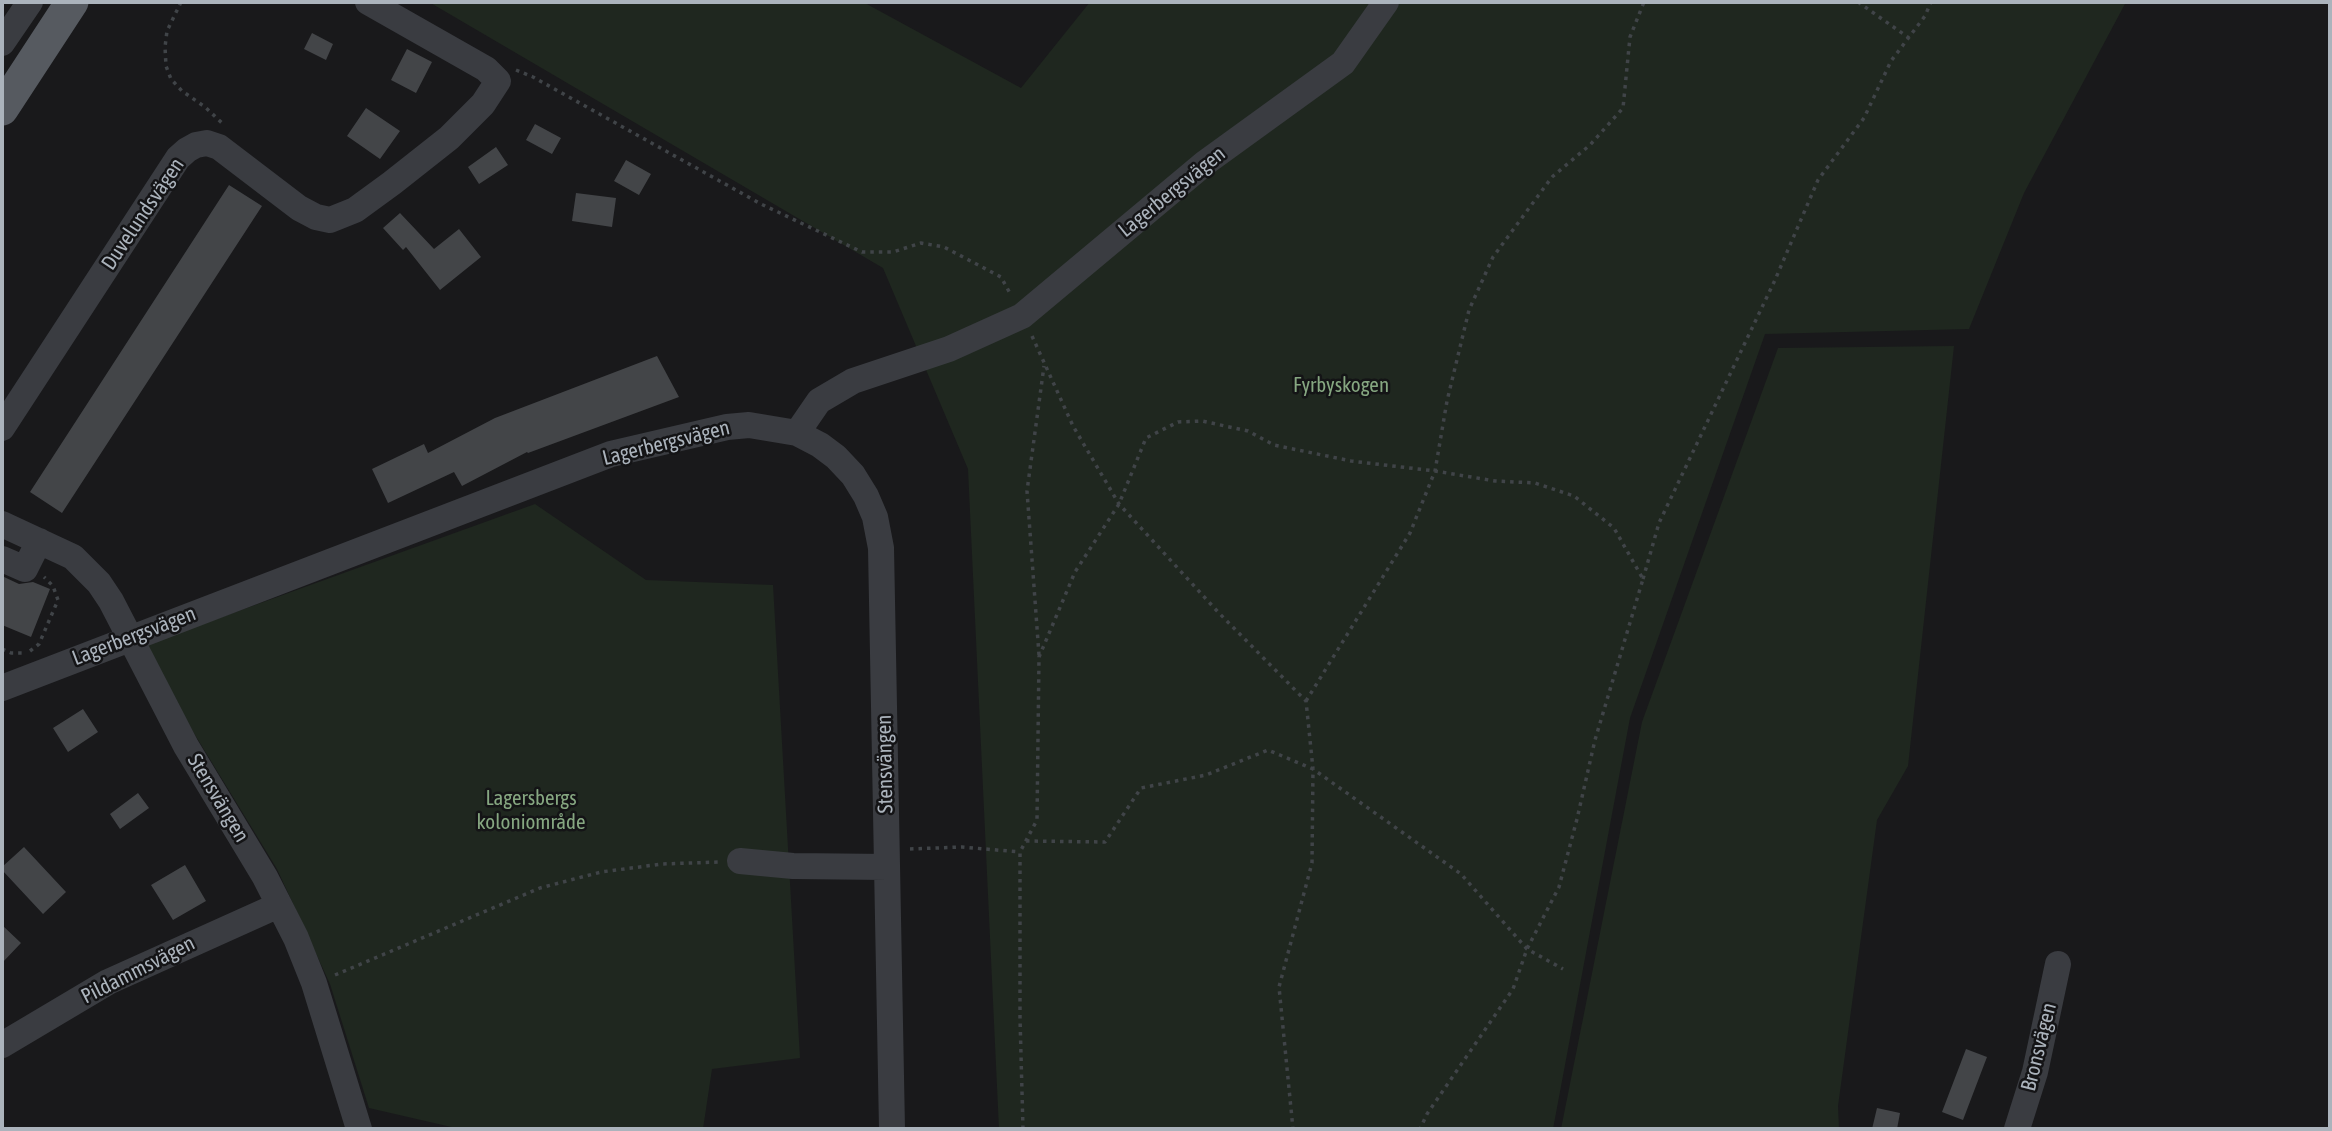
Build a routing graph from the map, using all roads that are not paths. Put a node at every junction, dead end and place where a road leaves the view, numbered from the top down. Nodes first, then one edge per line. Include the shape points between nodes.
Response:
1 (30, 2) edge
2 (72, 2) edge
3 (368, 2) edge
4 (1386, 2) edge
5 (2, 43) edge
6 (2, 109) edge
7 (2, 428) edge
8 (797, 433) junction
9 (2, 524) edge
10 (39, 541) junction
11 (13, 564) edge
12 (128, 638) junction
13 (2, 688) edge
14 (887, 858) junction
15 (740, 861) road end
16 (279, 905) junction
17 (2058, 964) dead end
18 (2, 1045) edge
19 (359, 1129) edge
20 (892, 1129) edge
21 (2017, 1129) edge

1 - 5 street
2 - 6 main road
3 - 7 street, Duvelundsvägen via 486,69 498,81 482,104 449,138 355,210 330,220 299,208 219,147 196,145 187,150
4 - 8 street, Lagerbergsvägen via 1343,63 1205,163 1022,316 949,349 853,381 819,401
8 - 12 street, Lagerbergsvägen via 727,426 611,454
8 - 14 street, Stensvängen via 836,457 860,486 875,517 881,548
9 - 10 street, Stensvängen
10 - 11 street
10 - 12 street, Stensvängen via 88,569 111,601
12 - 13 street, Lagerbergsvägen
12 - 16 street, Stensvängen
14 - 15 street via 793,866
14 - 20 street, Stensvängen
16 - 18 street, Pildammsvägen via 108,982
16 - 19 street, Stensvängen via 314,983
17 - 21 street, Bronsvägen via 2035,1072

